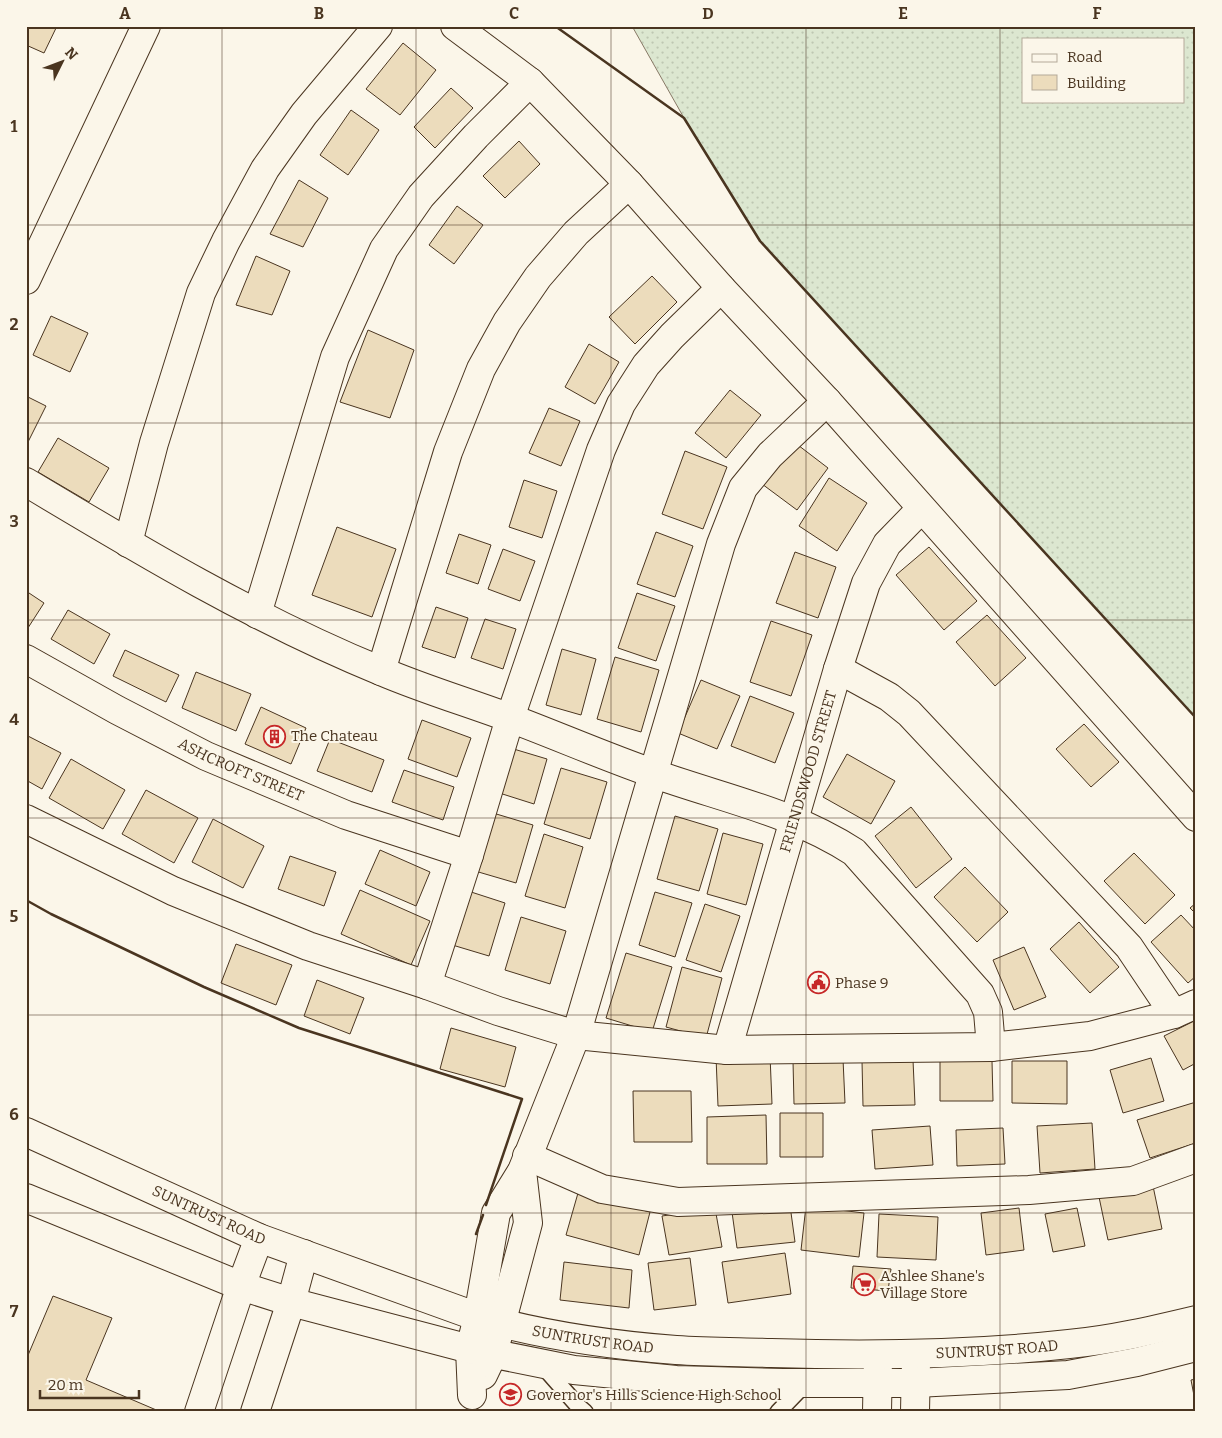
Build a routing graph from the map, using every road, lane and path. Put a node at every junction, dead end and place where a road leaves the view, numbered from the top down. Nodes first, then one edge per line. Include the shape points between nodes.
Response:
1 (146, 26) edge
2 (378, 26) edge
3 (455, 26) edge
4 (530, 82) junction
5 (629, 184) junction
6 (26, 280) edge
7 (721, 288) junction
8 (827, 401) junction
9 (26, 482) edge
10 (921, 509) junction
11 (128, 543) junction
12 (257, 614) junction
13 (26, 659) edge
14 (838, 669) junction
15 (381, 671) junction
16 (510, 718) junction
17 (654, 774) junction
18 (1196, 817) edge
19 (26, 819) edge
20 (795, 820) junction
21 (469, 855) junction
22 (427, 985) junction
23 (1185, 1009) edge
24 (576, 1035) junction
25 (990, 1047) junction
26 (727, 1050) junction
27 (26, 1132) edge
28 (1196, 1158) edge
29 (524, 1164) junction
30 (26, 1198) edge
31 (259, 1238) junction
32 (304, 1254) junction
33 (241, 1286) junction
34 (291, 1302) junction
35 (489, 1320) junction
36 (1196, 1320) edge
37 (1196, 1347) edge
38 (481, 1352) junction
39 (916, 1354) junction
40 (878, 1355) junction
41 (541, 1364) junction
42 (806, 1383) junction
43 (878, 1383) junction
44 (916, 1384) junction
45 (470, 1403) edge
46 (199, 1412) edge
47 (255, 1412) edge
48 (585, 1412) edge
49 (778, 1412) edge
50 (878, 1412) edge
51 (915, 1412) edge

1 - 6 street
2 - 11 street via 304,114 265,169 226,241 196,311 154,443
3 - 4 street
4 - 5 street
4 - 12 street via 422,196 384,249 335,357
5 - 7 street
5 - 15 street via 576,233 538,277 480,369 448,452
7 - 8 street
7 - 16 street via 646,365 620,404 601,450
8 - 10 street
8 - 17 street via 770,454 743,488 721,544
9 - 11 street
10 - 14 street, FRIENDSWOOD STREET via 887,544 866,582
10 - 18 street
11 - 12 street
12 - 15 street
13 - 21 street, ASHCROFT STREET via 206,756 346,815
14 - 20 street, FRIENDSWOOD STREET
14 - 23 street via 909,712
15 - 16 street
16 - 17 street
16 - 21 street
17 - 20 street
17 - 24 street
19 - 22 street via 172,891 308,946
20 - 25 street via 854,852 980,994 988,1012
20 - 26 street, FRIENDSWOOD STREET
21 - 22 street
22 - 24 street
23 - 25 street via 1090,1036
24 - 26 street
24 - 29 street
25 - 26 street
27 - 31 street, SUNTRUST ROAD
28 - 29 street via 1133,1181 1081,1186 678,1202 602,1189
29 - 35 street via 528,1222
30 - 33 street, SUNTRUST ROAD
31 - 32 street, SUNTRUST ROAD
31 - 33 street
32 - 34 street
32 - 35 street, SUNTRUST ROAD
33 - 34 street, SUNTRUST ROAD
33 - 46 street
34 - 38 street, SUNTRUST ROAD
34 - 47 street
35 - 38 street
35 - 40 street, SUNTRUST ROAD via 580,1339 676,1350
36 - 39 street, SUNTRUST ROAD via 1070,1344
37 - 44 street, SUNTRUST ROAD via 1068,1375
38 - 41 street, SUNTRUST ROAD
38 - 45 street
39 - 40 street, SUNTRUST ROAD
39 - 44 street
40 - 43 street
41 - 42 street, SUNTRUST ROAD via 676,1380
41 - 48 lane
42 - 43 street, SUNTRUST ROAD
42 - 49 lane
43 - 44 street, SUNTRUST ROAD
43 - 50 street
44 - 51 street

